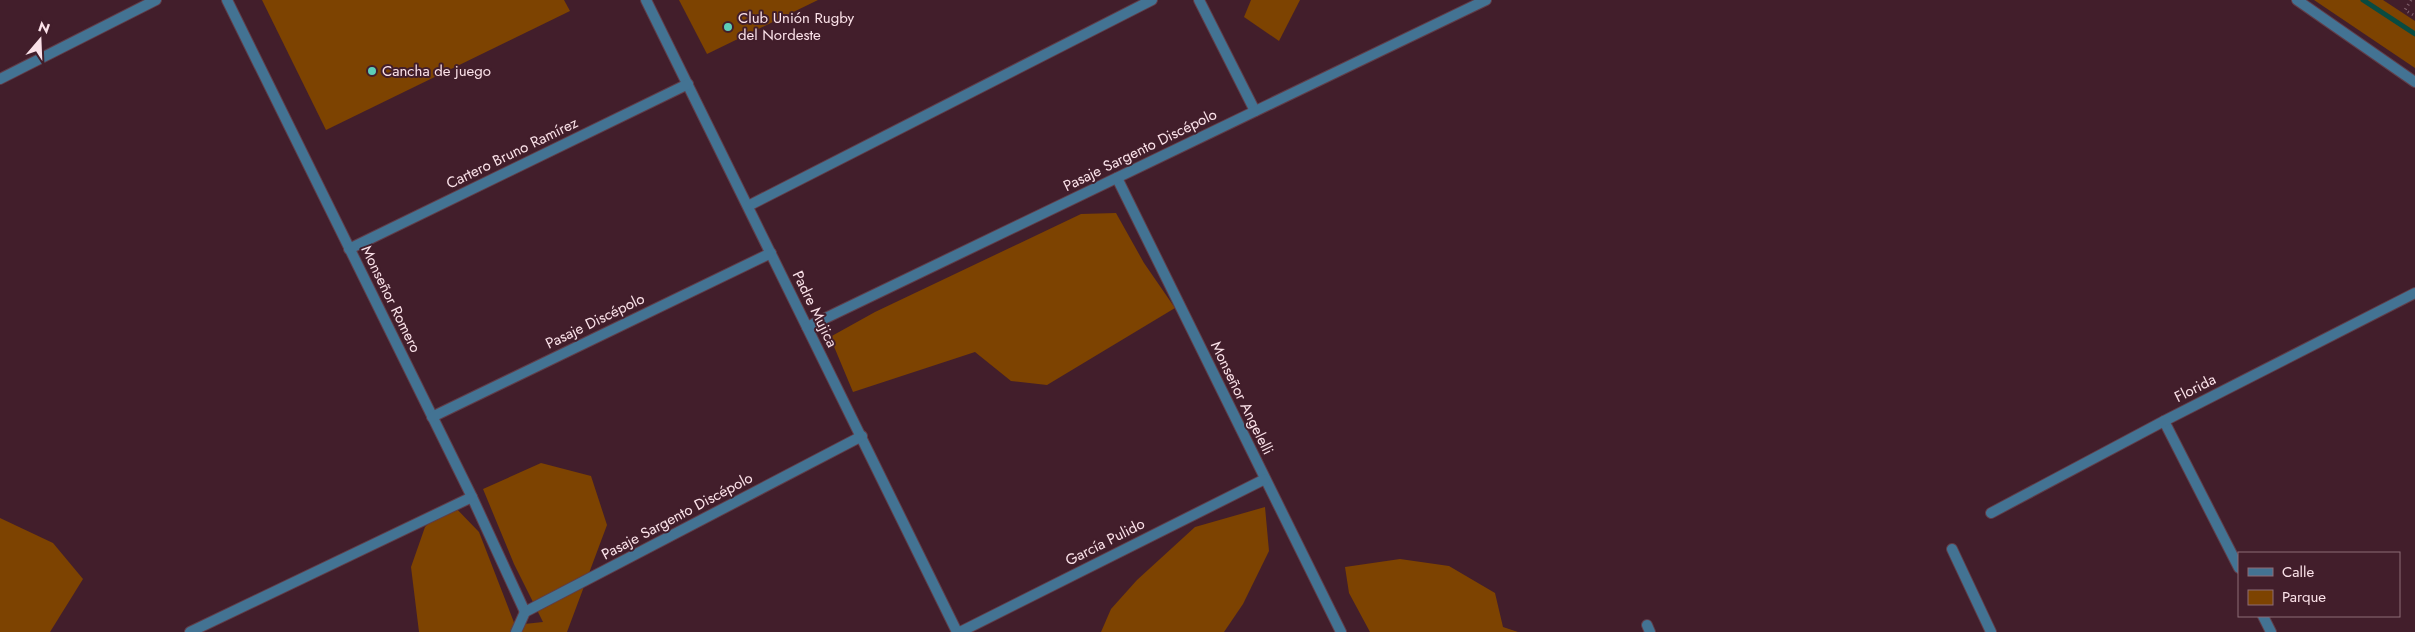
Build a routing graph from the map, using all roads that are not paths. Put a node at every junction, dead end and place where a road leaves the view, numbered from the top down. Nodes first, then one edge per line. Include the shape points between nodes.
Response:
1 (156, 0) edge
2 (227, 0) edge
3 (646, 0) edge
4 (1152, 0) edge
5 (1199, 0) edge
6 (1486, 0) edge
7 (2296, 0) edge
8 (0, 79) edge
9 (2415, 82) edge
10 (688, 84) junction
11 (1255, 111) junction
12 (1117, 178) junction
13 (748, 206) junction
14 (350, 249) junction
15 (771, 252) junction
16 (2415, 293) edge
17 (807, 327) junction
18 (432, 417) junction
19 (2164, 420) junction
20 (862, 436) junction
21 (1265, 479) junction
22 (472, 497) junction
23 (1991, 513) dead end
24 (1952, 549) dead end
25 (2238, 566) edge
26 (525, 612) junction
27 (2264, 617) edge
28 (190, 632) edge
29 (516, 632) edge
30 (958, 632) edge
31 (1341, 632) edge
32 (1991, 632) edge
33 (2271, 632) edge

1 - 8 street
2 - 14 street, Monseñor Romero
3 - 10 street, Padre Mujica
4 - 13 street
5 - 11 street
6 - 11 street, Pasaje Sargento Discépolo
7 - 9 street
10 - 13 street, Padre Mujica
10 - 14 street, Cartero Bruno Ramírez
11 - 12 street, Pasaje Sargento Discépolo
12 - 17 street, Pasaje Sargento Discépolo
12 - 21 street, Monseñor Angelelli
13 - 15 street, Padre Mujica
14 - 18 street, Monseñor Romero
15 - 17 street, Padre Mujica
15 - 18 street, Pasaje Discépolo
16 - 19 street, Florida
17 - 20 street, Padre Mujica
18 - 22 street, Monseñor Romero
19 - 23 street, Florida
19 - 25 street
20 - 26 street, Pasaje Sargento Discépolo
20 - 30 street, Padre Mujica
21 - 30 street, García Pulido
21 - 31 street, Monseñor Angelelli
22 - 26 street, Monseñor Romero
22 - 28 street
24 - 32 street
26 - 29 street
27 - 33 street

